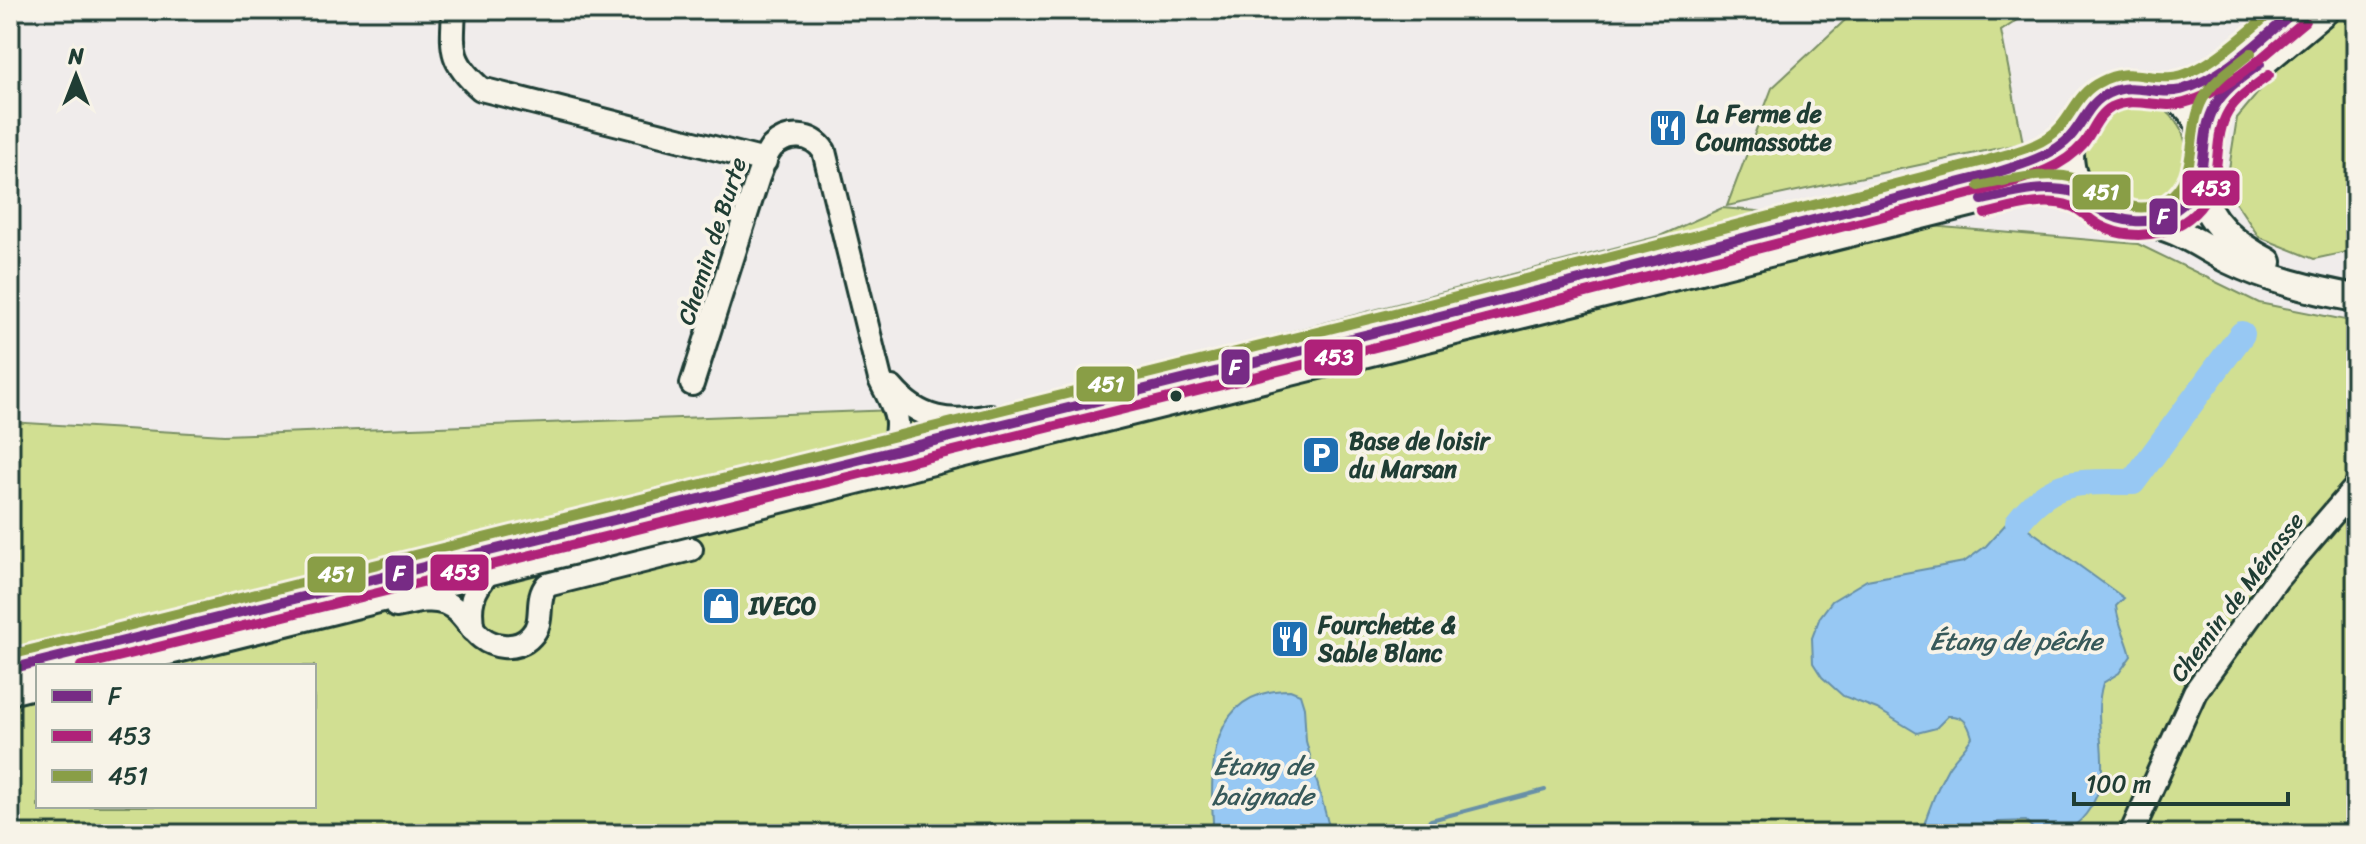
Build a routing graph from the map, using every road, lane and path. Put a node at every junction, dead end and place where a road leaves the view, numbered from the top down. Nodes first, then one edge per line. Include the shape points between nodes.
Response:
1 (454, 10) edge
2 (2296, 10) edge
3 (2326, 10) edge
4 (2166, 92) junction
5 (2072, 136) junction
6 (2204, 139) junction
7 (765, 161) junction
8 (2198, 185) junction
9 (2084, 196) junction
10 (2143, 222) junction
11 (2356, 278) edge
12 (2356, 298) edge
13 (876, 359) junction
14 (692, 384) dead end
15 (1159, 386) junction
16 (891, 452) junction
17 (2356, 487) edge
18 (691, 549) dead end
19 (489, 572) junction
20 (473, 630) junction
21 (245, 632) junction
22 (117, 664) edge
23 (10, 669) edge
24 (36, 684) edge
25 (10, 691) edge
26 (2131, 834) edge

1 - 7 street via 452,50 466,76 481,89
2 - 4 main road via 2219,70 2194,85
3 - 6 main road via 2220,98
4 - 5 main road via 2137,86 2105,94 2079,119
4 - 6 main road via 2191,111
5 - 9 main road via 2070,161
5 - 15 main road via 2033,160 1966,181
6 - 8 main road via 2206,156
7 - 13 street, Chemin de Burte via 774,146 798,136 824,151
7 - 14 street, Chemin de Burte
8 - 10 main road via 2175,211
8 - 11 main road via 2212,219 2263,259 2310,277
9 - 10 main road via 2110,216
9 - 19 main road via 2036,190 1978,201
10 - 12 main road via 2166,227 2297,286
13 - 15 street, Chemin de Burte via 899,397 950,421
13 - 16 street, Chemin de Burte via 898,418
15 - 16 main road
16 - 23 main road
17 - 26 street, Chemin de Ménasse via 2277,579 2195,692
18 - 20 street via 547,585 539,625 518,644 496,645
19 - 20 street via 471,598
19 - 21 main road
20 - 21 street via 447,603 422,601 300,627
21 - 22 main road
24 - 25 main road

